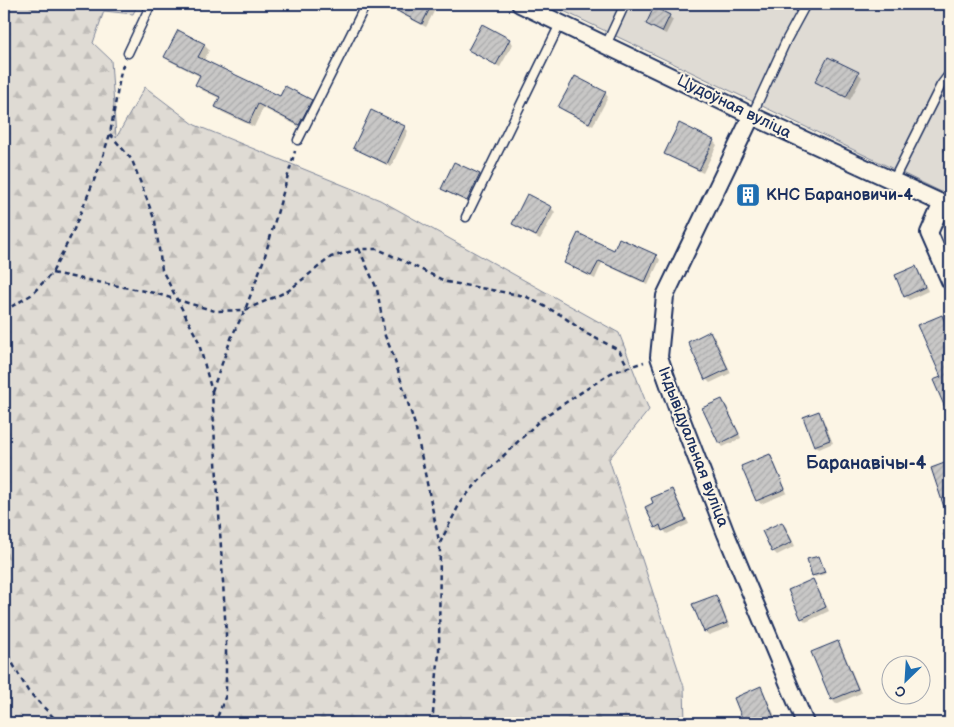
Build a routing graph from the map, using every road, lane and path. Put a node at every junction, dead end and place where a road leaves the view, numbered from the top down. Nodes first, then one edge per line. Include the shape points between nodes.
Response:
1 (151, 4) edge
2 (366, 4) edge
3 (521, 4) edge
4 (625, 4) edge
5 (806, 4) edge
6 (560, 24) junction
7 (606, 45) junction
8 (128, 53) joint
9 (950, 73) edge
10 (752, 115) junction
11 (110, 134) junction
12 (298, 140) joint
13 (893, 181) junction
14 (946, 205) edge
15 (466, 218) dead end
16 (359, 250) junction
17 (52, 273) junction
18 (950, 281) edge
19 (178, 300) junction
20 (246, 310) junction
21 (4, 311) edge
22 (659, 356) junction
23 (628, 367) junction
24 (212, 392) junction
25 (440, 543) junction
26 (4, 648) edge
27 (59, 723) edge
28 (215, 723) edge
29 (432, 723) edge
30 (805, 723) edge

1 - 8 lane
2 - 12 lane
3 - 6 street, Цудоўная вуліца
4 - 7 lane
5 - 10 lane
6 - 7 street, Цудоўная вуліца
6 - 15 lane
7 - 10 street, Цудоўная вуліца
8 - 11 path via 120,71
9 - 13 lane
10 - 13 street, Цудоўная вуліца
10 - 22 street, Індывідуальная вуліца via 666,296
11 - 17 path via 72,234
11 - 19 path via 132,160 155,221 162,270
12 - 20 path
13 - 14 street, Цудоўная вуліца
14 - 18 street via 929,233
16 - 20 path via 331,258 288,291
16 - 23 path via 378,249 447,282 525,296 619,350
16 - 25 path via 377,289 385,336 415,425
17 - 19 path
17 - 21 path via 31,295
19 - 20 path via 215,311
19 - 24 path via 198,340
20 - 24 path via 232,336
22 - 23 path
22 - 30 street, Індывідуальная вуліца via 726,534
23 - 25 path via 611,373 542,418 461,501
24 - 28 path via 226,634 226,695
25 - 29 path via 438,653
26 - 27 path via 28,691

